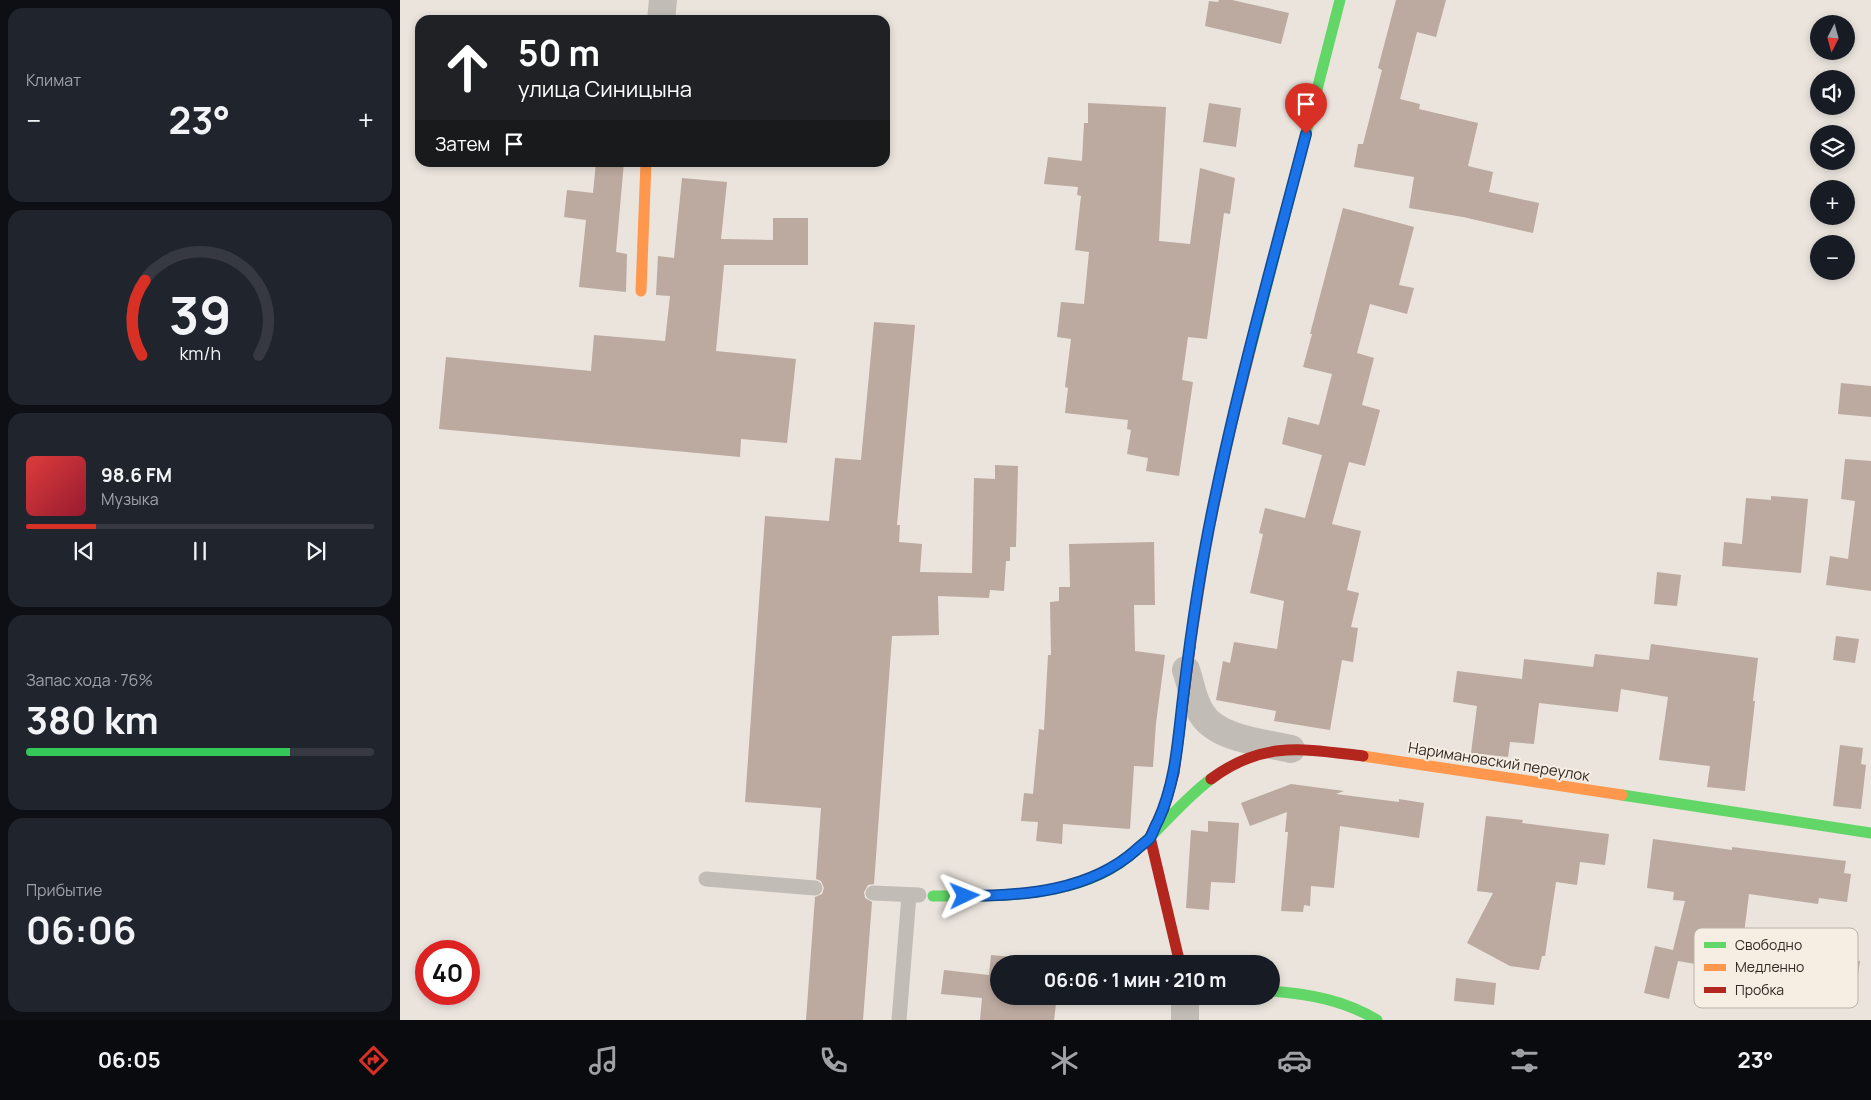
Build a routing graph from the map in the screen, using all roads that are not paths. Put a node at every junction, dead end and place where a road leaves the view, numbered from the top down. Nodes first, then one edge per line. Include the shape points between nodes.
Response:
1 (663, 0) edge
2 (1340, 0) edge
3 (662, 15) edge
4 (646, 167) edge
5 (641, 291) dead end
6 (1186, 670) junction
7 (1292, 749) junction
8 (1871, 833) edge
9 (1150, 837) junction
10 (706, 880) dead end
11 (815, 888) dead end
12 (873, 893) dead end
13 (909, 895) junction
14 (933, 896) joint
15 (1178, 955) edge
16 (1280, 992) edge
17 (1185, 1005) edge
18 (899, 1020) edge
19 (1185, 1020) edge
20 (1377, 1020) edge

1 - 3 street
2 - 6 street via 1228,440 1206,543
4 - 5 street
6 - 7 street via 1202,714 1211,725 1242,738
6 - 9 street via 1170,790
7 - 8 street, Наримановский переулок via 1368,757
7 - 9 street, Наримановский переулок via 1271,751 1226,768 1189,796
9 - 14 street, Наримановский переулок via 1118,864 1079,882 1028,892
9 - 15 street
10 - 11 lane
12 - 13 lane
13 - 14 lane
13 - 18 lane
16 - 20 street via 1333,1000 1366,1012
17 - 19 street

